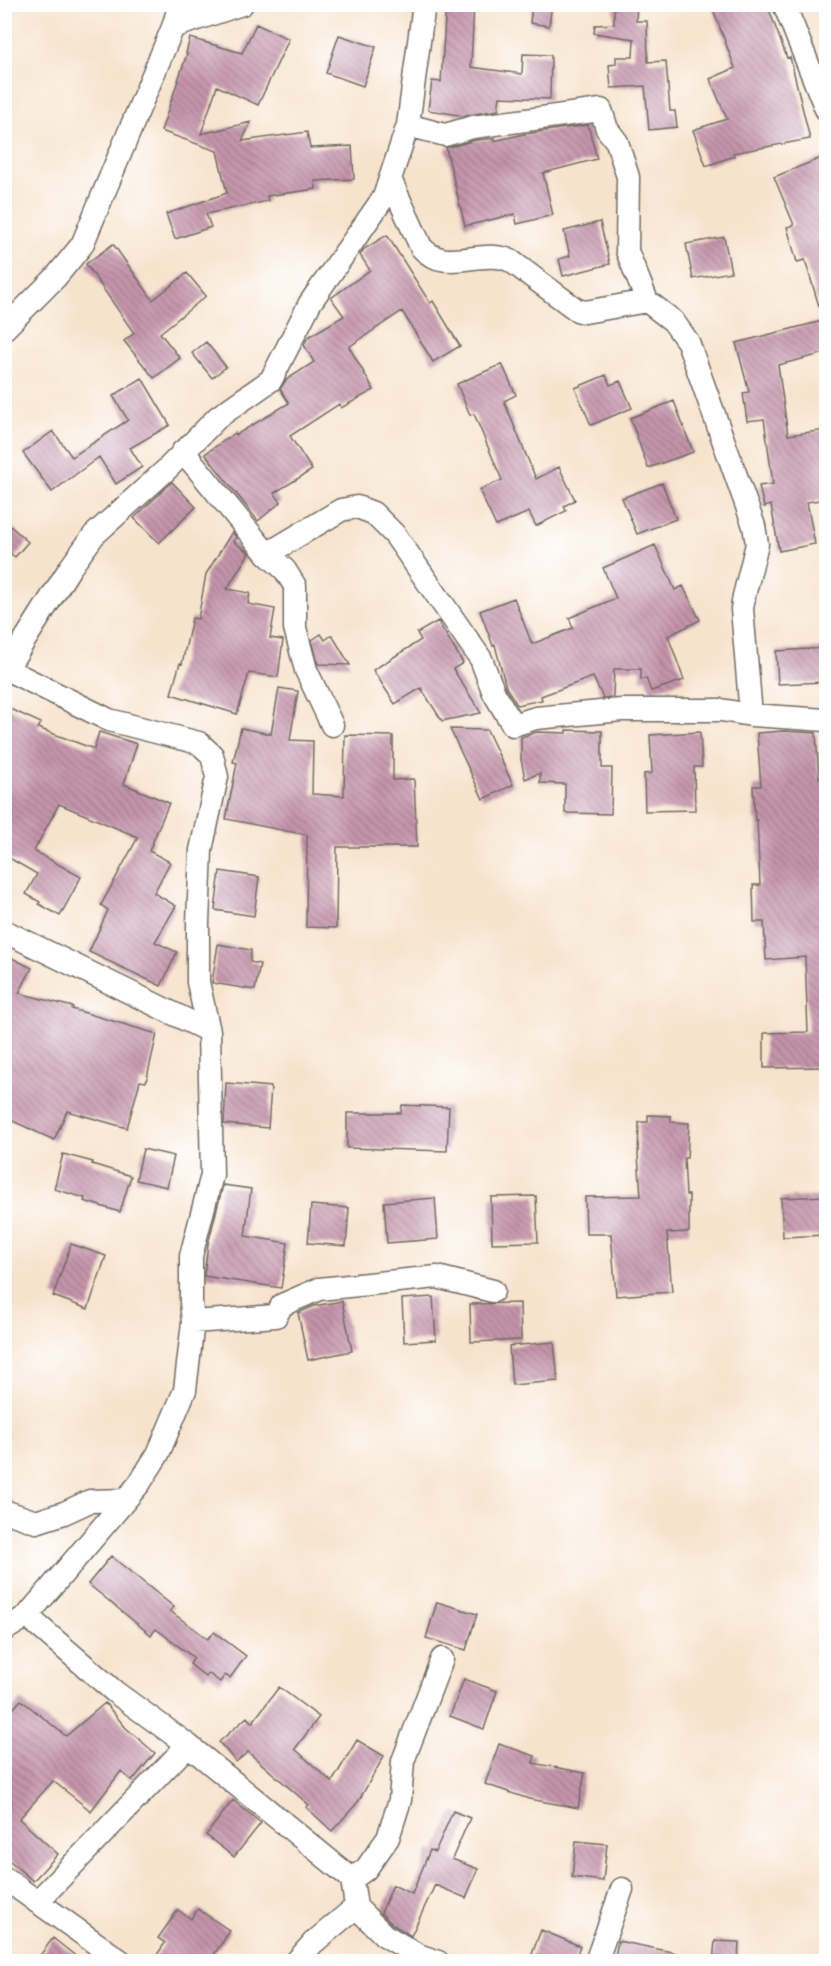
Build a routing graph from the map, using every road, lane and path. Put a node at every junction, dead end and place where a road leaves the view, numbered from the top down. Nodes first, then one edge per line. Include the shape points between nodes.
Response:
1 (180, 4) edge
2 (242, 4) edge
3 (424, 4) edge
4 (784, 4) edge
5 (173, 27) junction
6 (826, 109) edge
7 (408, 125) junction
8 (390, 179) junction
9 (647, 301) junction
10 (4, 329) edge
11 (183, 451) junction
12 (267, 554) junction
13 (5, 670) edge
14 (751, 715) junction
15 (826, 720) edge
16 (332, 725) dead end
17 (4, 931) edge
18 (209, 1031) junction
19 (493, 1291) dead end
20 (194, 1322) junction
21 (125, 1500) junction
22 (4, 1511) edge
23 (27, 1616) junction
24 (4, 1630) edge
25 (442, 1659) dead end
26 (188, 1745) junction
27 (4, 1878) edge
28 (352, 1879) junction
29 (622, 1889) dead end
30 (37, 1902) junction
31 (356, 1907) junction
32 (122, 1962) edge
33 (296, 1962) edge
34 (438, 1962) edge
35 (596, 1962) edge

1 - 5 street
2 - 5 street
3 - 7 street
4 - 6 street
5 - 10 street via 82,245
7 - 8 street
7 - 9 street via 445,135 472,127 601,110 628,177 627,251
8 - 9 street via 421,247 438,260 501,256 585,312
8 - 11 street via 384,197 310,303 271,380 218,417
9 - 14 street via 673,321 688,342 754,526 757,544 742,609
11 - 12 street
11 - 13 street via 94,535
12 - 14 street via 341,510 357,507 373,513 395,535 481,659 494,693 513,725 536,718 622,710 721,710
12 - 16 street via 285,570 295,586 295,628 306,670
13 - 18 street via 109,720 199,743 212,755 218,777 201,850 198,923 198,982
14 - 15 street
17 - 18 street
18 - 20 street via 212,1175 191,1256
19 - 20 street via 437,1277 319,1289 282,1305 276,1316
20 - 21 street via 185,1390 158,1454
21 - 22 street via 90,1501 36,1522
21 - 23 street
23 - 24 street
23 - 26 street via 115,1692
25 - 28 street via 403,1761 400,1800 388,1838 366,1869
26 - 28 street
26 - 30 street
27 - 30 street
28 - 31 street
29 - 35 street
30 - 32 street
31 - 33 street via 312,1943
31 - 34 street via 384,1935

